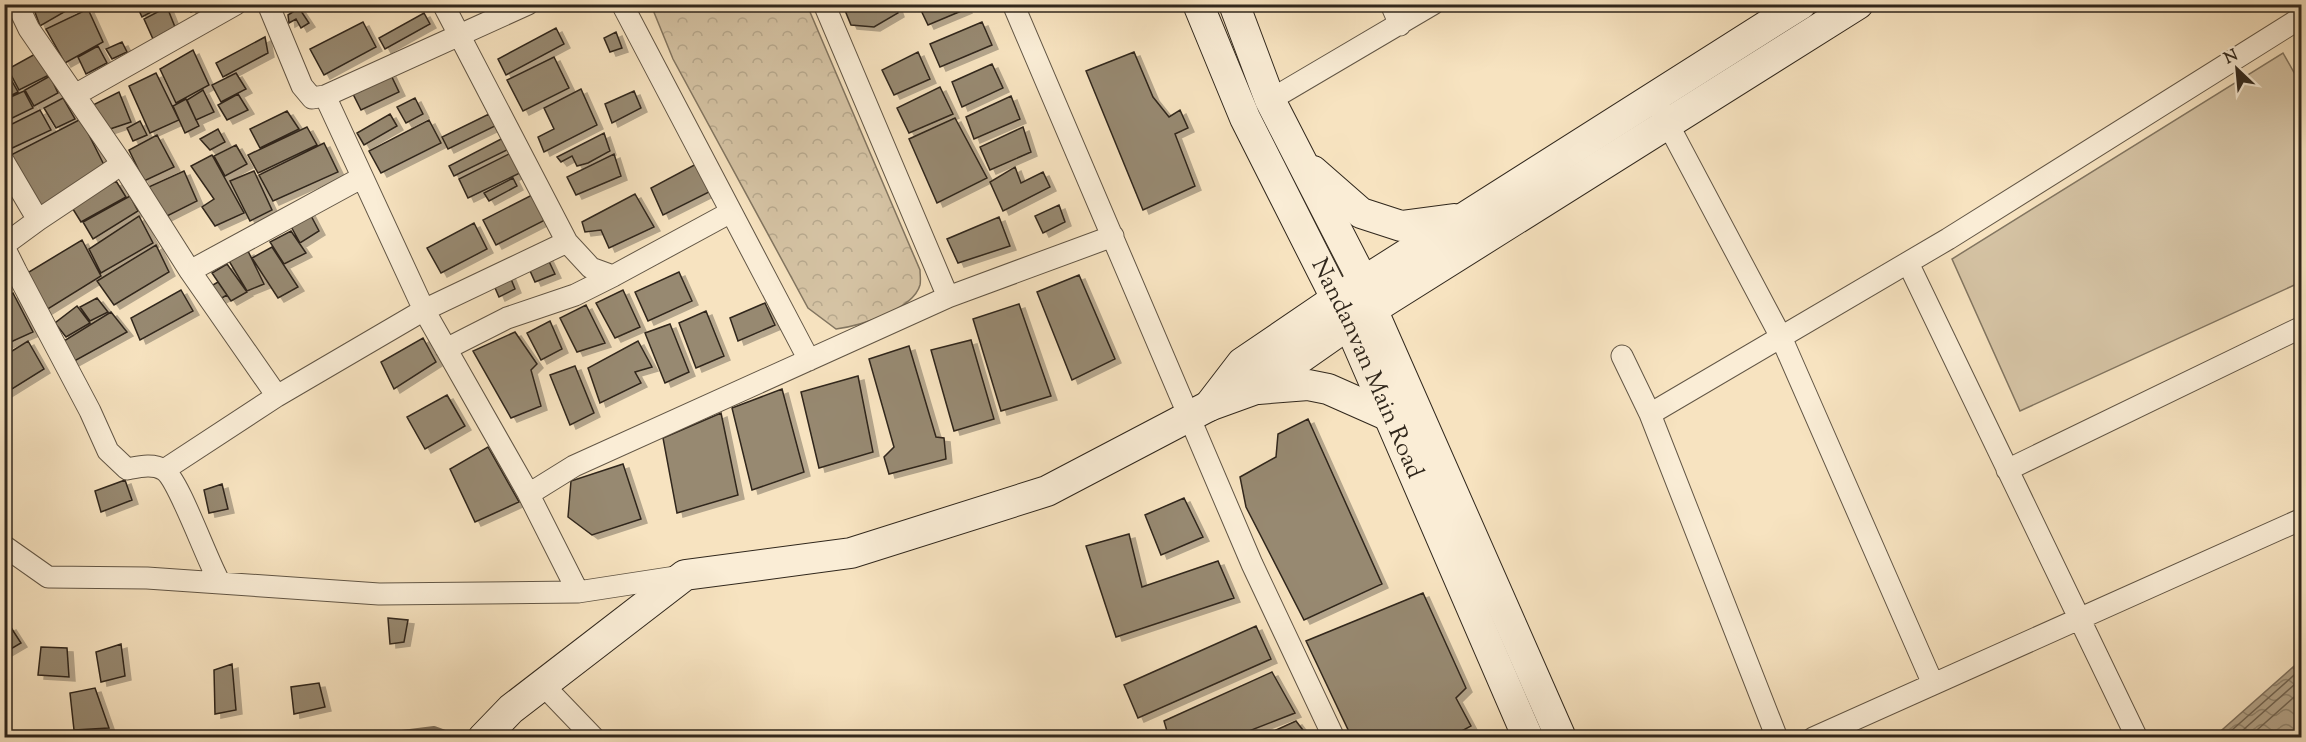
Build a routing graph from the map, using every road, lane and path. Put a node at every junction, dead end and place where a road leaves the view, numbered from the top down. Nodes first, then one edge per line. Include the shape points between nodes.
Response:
1 (16, 4) edge
2 (236, 4) edge
3 (268, 4) edge
4 (443, 4) edge
5 (528, 4) edge
6 (622, 4) edge
7 (824, 4) edge
8 (1013, 4) edge
9 (1198, 4) edge
10 (1234, 4) edge
11 (1391, 4) edge
12 (1433, 4) edge
13 (1801, 4) edge
14 (1858, 4) edge
15 (2301, 17) edge
16 (1400, 25) junction
17 (456, 35) junction
18 (75, 95) junction
19 (325, 96) junction
20 (1654, 98) junction
21 (1270, 100) junction
22 (1668, 123) junction
23 (1302, 161) junction
24 (4, 162) edge
25 (122, 164) junction
26 (361, 178) junction
27 (731, 212) junction
28 (1463, 218) junction
29 (38, 220) junction
30 (1113, 236) junction
31 (567, 242) junction
32 (1908, 263) junction
33 (190, 271) junction
34 (613, 276) junction
35 (1363, 281) junction
36 (948, 297) junction
37 (424, 310) junction
38 (1352, 311) junction
39 (2301, 327) edge
40 (1781, 337) junction
41 (446, 349) junction
42 (1622, 356) dead end
43 (809, 360) junction
44 (1256, 389) junction
45 (277, 396) junction
46 (1200, 411) junction
47 (1650, 414) junction
48 (1389, 416) junction
49 (164, 470) junction
50 (2007, 470) junction
51 (527, 491) junction
52 (2301, 519) edge
53 (4, 546) edge
54 (686, 576) junction
55 (220, 583) junction
56 (578, 592) junction
57 (2079, 619) junction
58 (1933, 684) junction
59 (544, 686) junction
60 (483, 738) edge
61 (594, 738) edge
62 (1334, 738) edge
63 (1528, 738) edge
64 (1562, 738) edge
65 (1777, 738) edge
66 (1813, 738) edge
67 (2137, 738) edge

1 - 18 street
2 - 18 street
3 - 19 street via 302,86 312,98
4 - 17 street
5 - 17 street
6 - 27 street
7 - 36 street
8 - 30 street
9 - 38 main road, Nandanvan Main Road via 1245,118
10 - 21 main road
11 - 16 street
12 - 16 street
13 - 20 main road
14 - 22 main road
15 - 32 street
16 - 21 street
17 - 19 street
17 - 31 street
18 - 25 street
19 - 26 street
20 - 22 street
20 - 28 main road
21 - 23 main road
22 - 38 main road
22 - 40 street
23 - 28 main road via 1361,213 1401,226
23 - 35 main road
24 - 29 street
25 - 29 street
25 - 33 street
26 - 33 street
26 - 37 street
27 - 34 street
27 - 43 street
28 - 35 main road
29 - 49 street via 8,242 5,249 12,264 108,451 127,469 149,466
30 - 36 street
30 - 46 street
31 - 34 street via 591,268
31 - 37 street
32 - 40 street
32 - 50 street
33 - 45 street
34 - 41 street via 574,295 507,318
35 - 38 main road
36 - 43 street
37 - 41 street
37 - 45 street
38 - 44 main road
38 - 46 main road via 1242,363
38 - 48 main road, Nandanvan Main Road
38 - 64 main road
39 - 50 street
40 - 47 street
40 - 58 street
41 - 51 street
42 - 47 street
43 - 51 street
44 - 46 main road
44 - 48 main road via 1308,385 1328,388
45 - 49 street
46 - 54 main road via 1047,492 851,553
46 - 62 street via 1252,564
47 - 65 street
48 - 63 main road, Nandanvan Main Road
49 - 55 street via 176,486
50 - 57 street
51 - 56 street
52 - 57 street
53 - 55 street via 48,577
54 - 56 street
54 - 59 main road
55 - 56 street via 379,594
57 - 58 street
57 - 67 street
58 - 66 street
59 - 60 main road via 511,709
59 - 61 street

